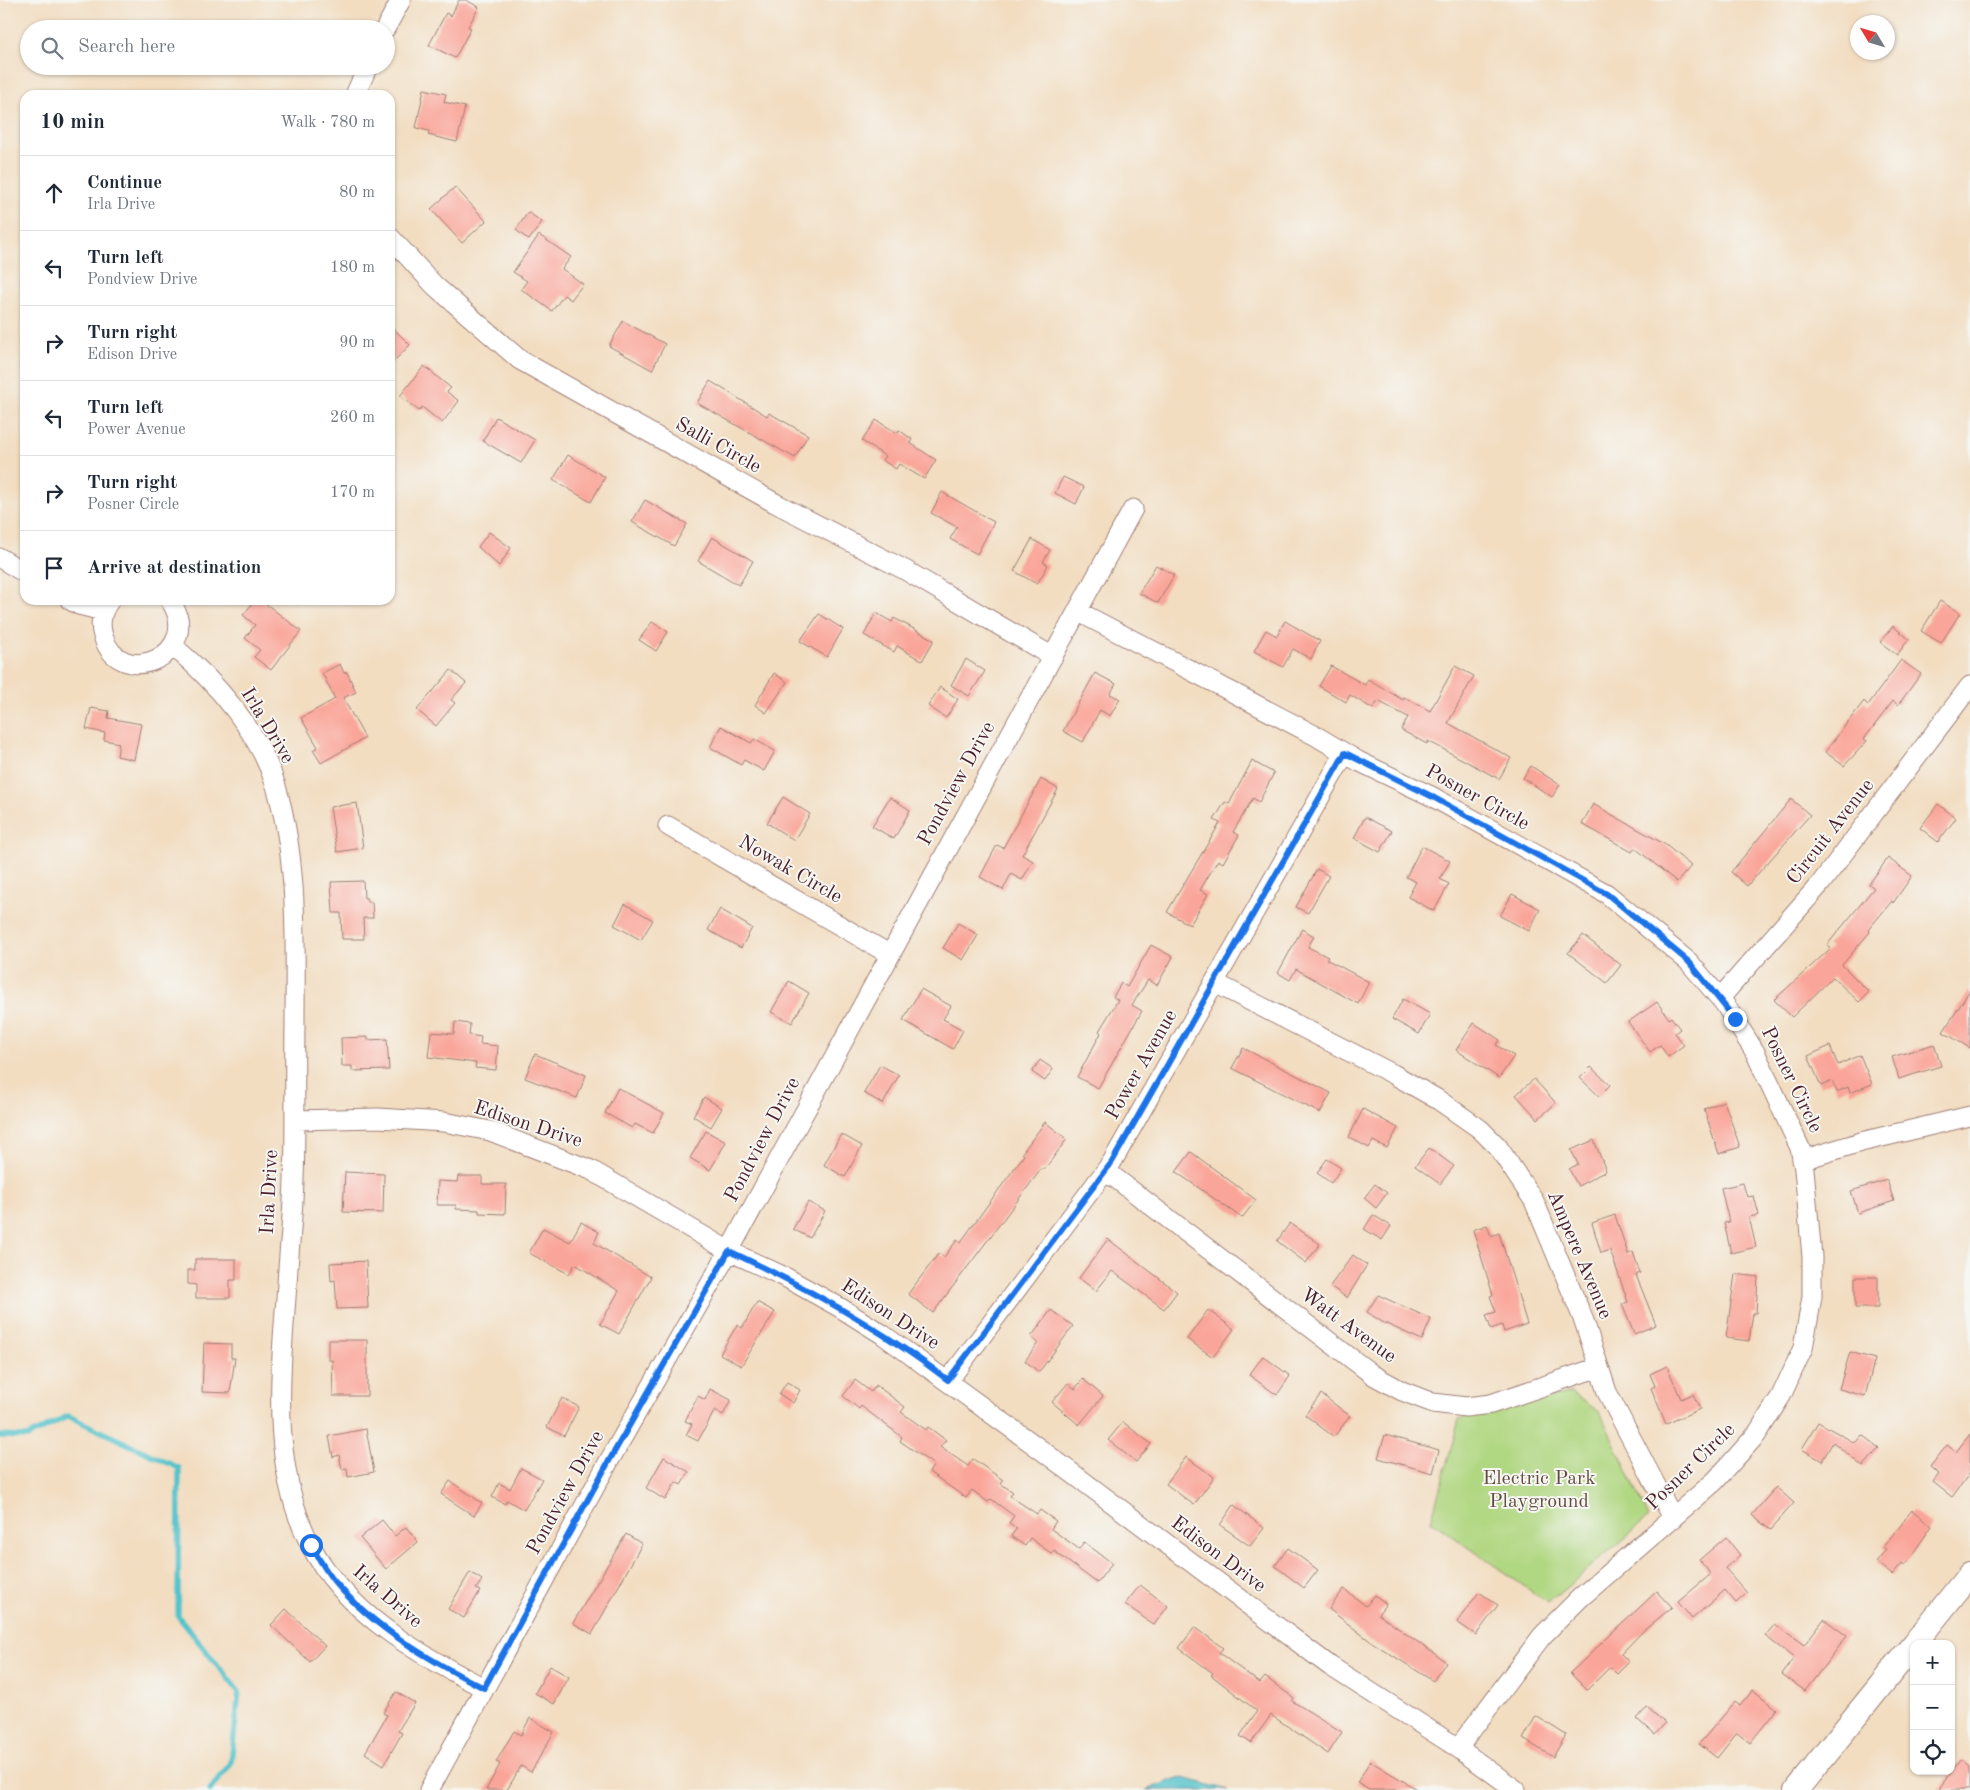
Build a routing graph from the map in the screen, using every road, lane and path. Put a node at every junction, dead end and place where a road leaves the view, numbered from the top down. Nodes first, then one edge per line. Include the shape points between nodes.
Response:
1 (401, 0) edge
2 (390, 20) edge
3 (364, 75) edge
4 (357, 90) edge
5 (395, 242) edge
6 (1133, 509) dead end
7 (0, 558) edge
8 (20, 570) edge
9 (79, 605) edge
10 (174, 605) edge
11 (107, 606) edge
12 (1077, 611) junction
13 (173, 646) junction
14 (1053, 657) junction
15 (1970, 686) edge
16 (1345, 753) junction
17 (668, 826) dead end
18 (889, 954) junction
19 (1215, 983) junction
20 (1720, 998) junction
21 (1970, 1116) edge
22 (295, 1120) junction
23 (1802, 1160) junction
24 (1106, 1171) junction
25 (729, 1251) junction
26 (1599, 1367) junction
27 (948, 1380) junction
28 (1673, 1518) junction
29 (1970, 1574) edge
30 (1917, 1640) edge
31 (1910, 1649) edge
32 (484, 1688) junction
33 (1458, 1748) junction
34 (429, 1790) edge
35 (1516, 1790) edge
36 (1796, 1790) edge

1 - 2 street
3 - 4 street
5 - 14 street, Salli Circle via 435,286 520,360 775,503 905,570
6 - 12 street, Pondview Drive
7 - 8 street
9 - 11 street
10 - 13 street via 179,627
11 - 13 street via 101,632 104,642 118,658 138,664 158,660
12 - 14 street, Pondview Drive
12 - 16 street, Posner Circle
13 - 22 street, Irla Drive via 194,663 228,700 257,745 276,785 296,919
14 - 18 street, Pondview Drive
15 - 20 street, Circuit Avenue via 1821,883
16 - 19 street, Power Avenue
16 - 20 street, Posner Circle via 1431,796 1607,894 1682,955
17 - 18 street, Nowak Circle
18 - 25 street, Pondview Drive
19 - 24 street, Power Avenue
19 - 26 street, Ampere Avenue via 1437,1099 1480,1129 1498,1147 1534,1201 1584,1321
20 - 23 street, Posner Circle via 1755,1052 1792,1128
21 - 23 street
22 - 25 street, Edison Drive via 378,1118 444,1122 490,1131 591,1170
22 - 32 street, Irla Drive via 281,1368 281,1441 298,1513 311,1545 333,1580 368,1615 414,1649
23 - 28 street, Posner Circle via 1813,1279 1811,1316 1803,1348 1781,1396 1757,1434 1715,1481
24 - 26 street, Watt Avenue via 1374,1375 1402,1391 1433,1403 1466,1407 1491,1404
24 - 27 street, Power Avenue
25 - 27 street, Edison Drive via 839,1307
25 - 32 street, Pondview Drive
26 - 28 street, Ampere Avenue via 1607,1392
27 - 33 street, Edison Drive via 1330,1666
28 - 33 street, Posner Circle via 1580,1598 1542,1636
29 - 30 main road
31 - 36 main road
32 - 34 street, Pondview Drive
33 - 35 street, Edison Drive

